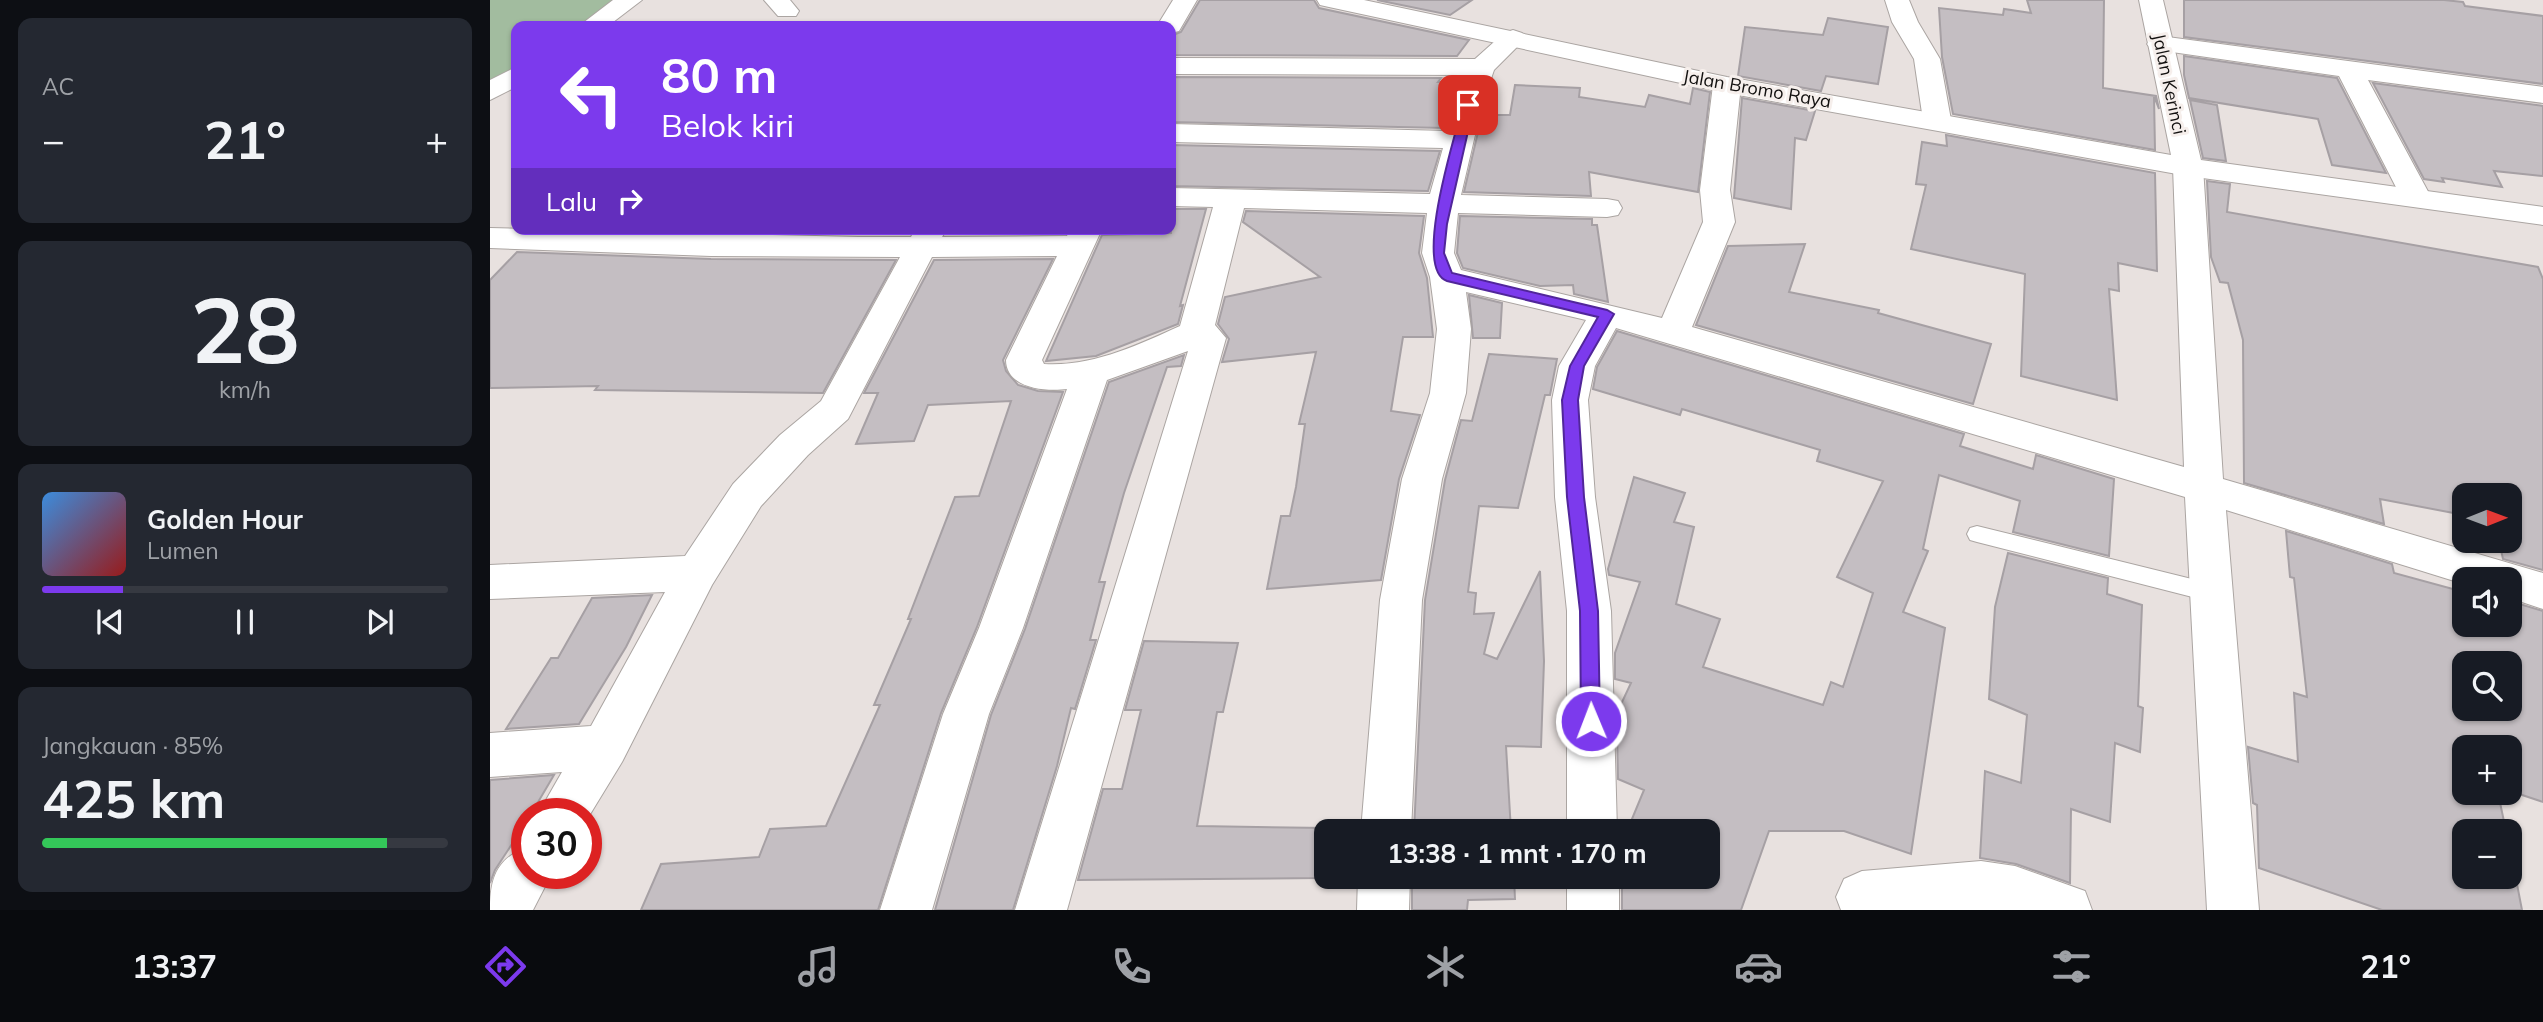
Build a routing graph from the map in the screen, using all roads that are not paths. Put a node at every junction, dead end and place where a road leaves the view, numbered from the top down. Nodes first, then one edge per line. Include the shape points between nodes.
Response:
1 (630, 0) edge
2 (1185, 0) edge
3 (1897, 0) edge
4 (2151, 0) edge
5 (1347, 1) edge
6 (598, 21) edge
7 (1173, 21) edge
8 (1513, 38) junction
9 (2160, 44) junction
10 (1176, 66) edge
11 (1482, 67) junction
12 (2349, 69) junction
13 (511, 78) edge
14 (1727, 85) junction
15 (490, 92) edge
16 (2543, 95) edge
17 (1937, 120) junction
18 (1176, 133) edge
19 (1461, 140) junction
20 (2188, 167) junction
21 (1176, 197) edge
22 (2416, 197) junction
23 (1231, 198) junction
24 (1443, 205) junction
25 (1607, 208) dead end
26 (2543, 216) edge
27 (1082, 237) edge
28 (490, 239) edge
29 (925, 239) edge
30 (1447, 276) junction
31 (1607, 314) junction
32 (1672, 334) junction
33 (1190, 336) junction
34 (1091, 373) junction
35 (2204, 488) junction
36 (1977, 534) dead end
37 (2464, 567) edge
38 (697, 573) junction
39 (490, 582) edge
40 (2522, 585) edge
41 (2543, 591) edge
42 (2212, 593) junction
43 (605, 747) junction
44 (490, 755) edge
45 (573, 798) edge
46 (1387, 819) edge
47 (1592, 819) edge
48 (516, 889) edge
49 (1384, 889) edge
50 (1593, 889) edge
51 (1862, 897) dead end
52 (503, 910) edge
53 (906, 910) edge
54 (1041, 910) edge
55 (1383, 910) edge
56 (1593, 910) edge
57 (2066, 910) edge
58 (2233, 910) edge

1 - 6 street
2 - 7 street
3 - 17 street via 1927,59
4 - 9 street, Jalan Kerinci
5 - 8 street, Jalan Bromo Raya
8 - 11 street
8 - 14 street, Jalan Bromo Raya
9 - 12 street
9 - 20 street, Jalan Kerinci
10 - 11 street
11 - 19 street
12 - 16 street
12 - 22 street
13 - 15 street
14 - 17 street, Jalan Bromo Raya
14 - 32 street via 1715,190 1719,222
17 - 20 street, Jalan Bromo Raya
18 - 19 street
19 - 24 street
20 - 22 street, Jalan Bromo Raya
20 - 35 street, Jalan Kerinci
21 - 23 street
22 - 26 street, Jalan Bromo Raya
23 - 24 street
23 - 33 street
24 - 25 street
24 - 30 street via 1437,253
27 - 29 street
27 - 34 street via 1024,360 1024,369 1032,376 1049,378
28 - 29 street via 598,243
29 - 38 street via 835,410 747,495
30 - 31 street
30 - 46 street via 1454,329 1448,393 1422,479 1407,559 1392,702
31 - 32 street
31 - 47 street via 1577,366 1570,400 1575,497 1589,611
32 - 35 street
33 - 34 street
33 - 54 street via 1209,338 1207,350
34 - 53 street via 966,714
35 - 37 street
35 - 42 street, Jalan Kerinci
36 - 42 lane
38 - 39 street
38 - 43 street
40 - 41 street
42 - 58 street, Jalan Kerinci
43 - 44 street
43 - 45 street
48 - 52 street
49 - 55 street
50 - 56 street
51 - 57 street via 2000,888

